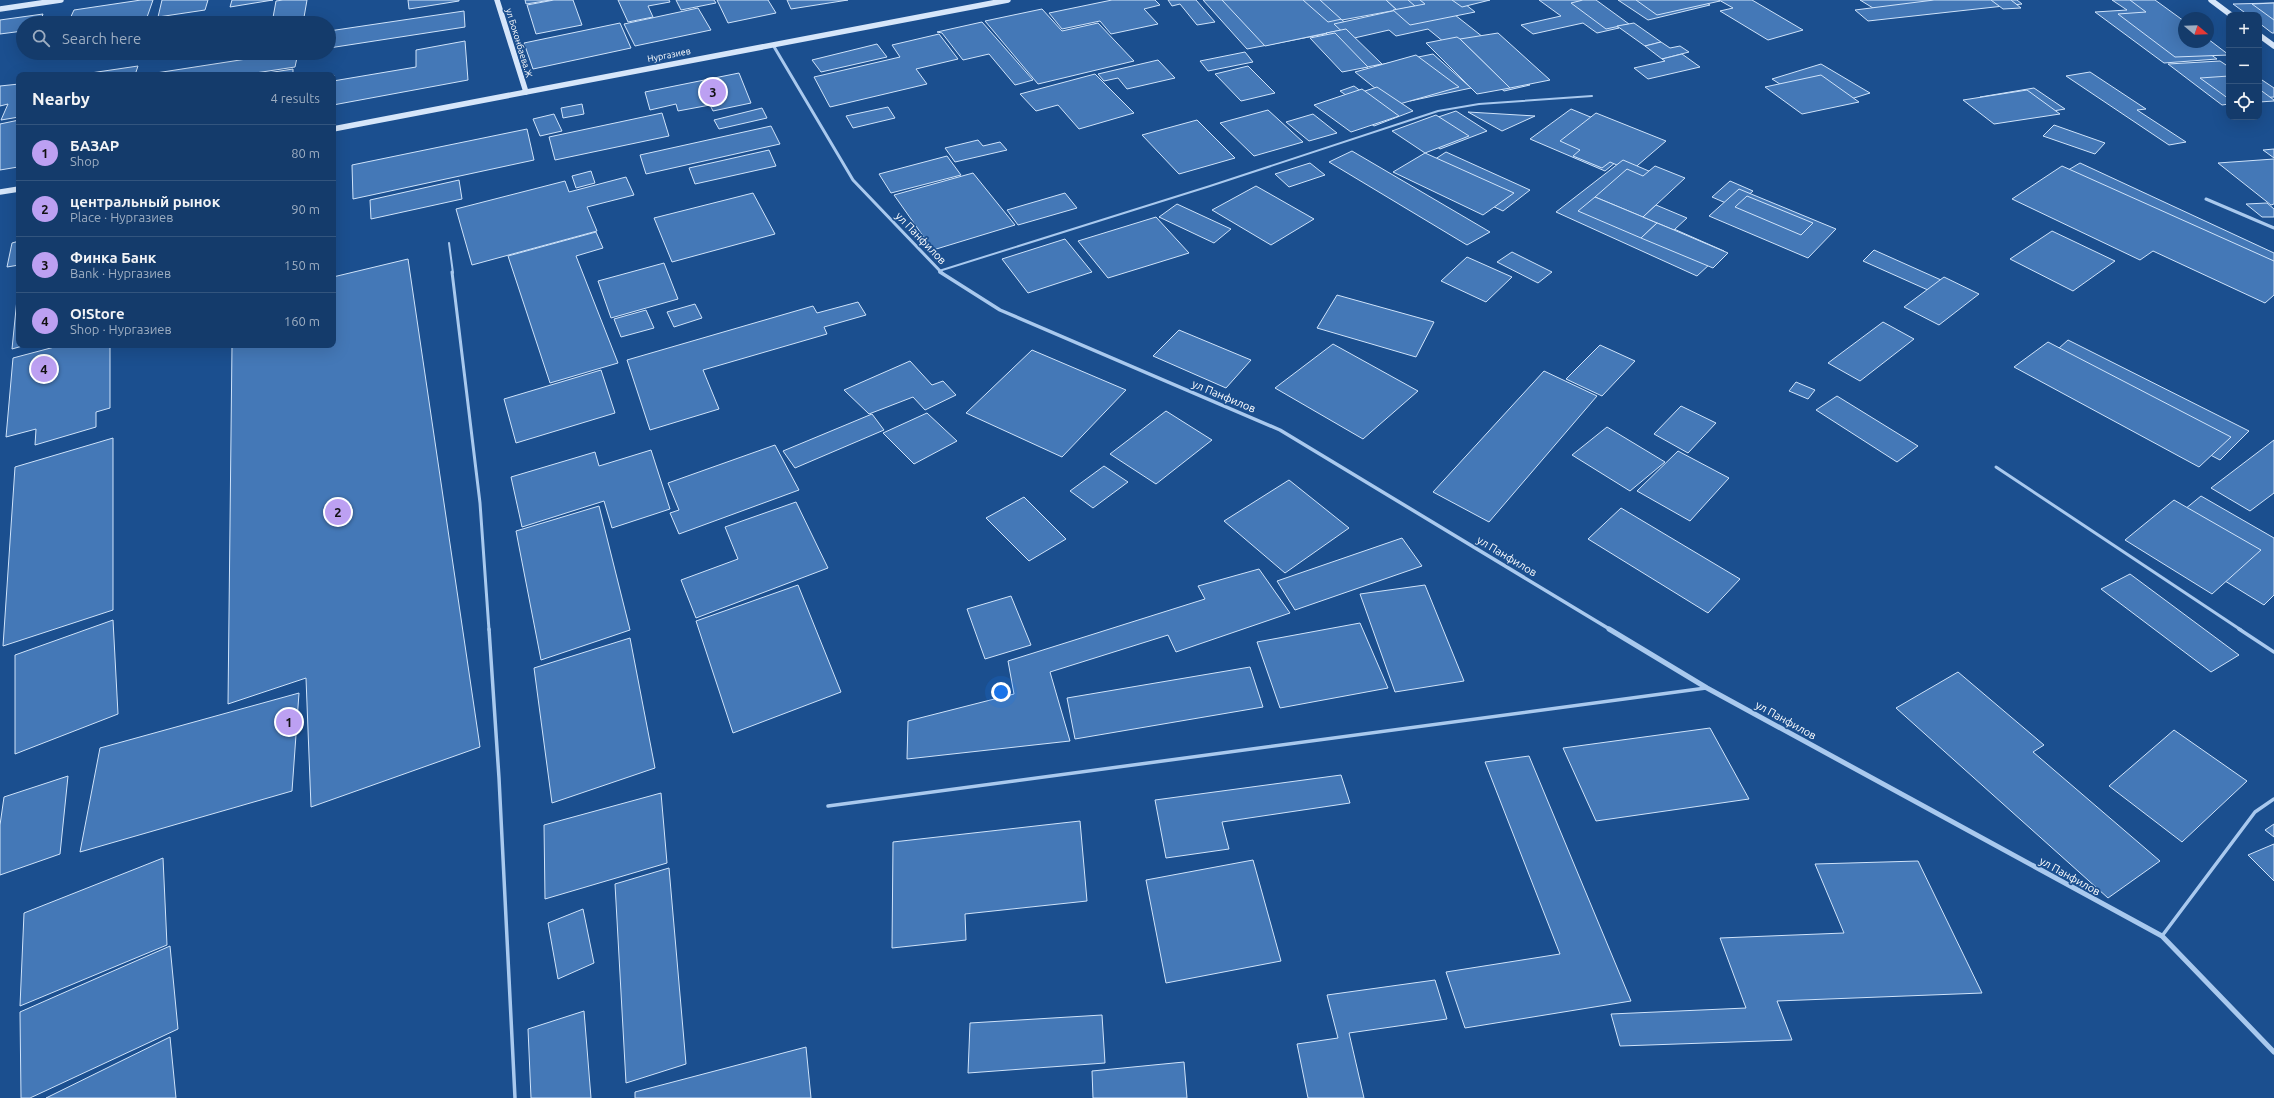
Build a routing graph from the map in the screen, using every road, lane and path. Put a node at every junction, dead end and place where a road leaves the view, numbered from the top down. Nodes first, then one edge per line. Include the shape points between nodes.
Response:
1 (61, 0) edge
2 (497, 0) edge
3 (1008, 0) edge
4 (2211, 0) edge
5 (0, 9) edge
6 (2227, 12) edge
7 (2262, 37) edge
8 (773, 45) junction
9 (2274, 46) edge
10 (526, 92) junction
11 (1592, 96) dead end
12 (336, 128) edge
13 (16, 189) edge
14 (0, 192) edge
15 (2206, 199) dead end
16 (2274, 228) edge
17 (449, 243) dead end
18 (939, 271) junction
19 (1996, 467) dead end
20 (2274, 652) edge
21 (1707, 688) junction
22 (2274, 799) edge
23 (828, 806) dead end
24 (2162, 936) junction
25 (2274, 1052) edge
26 (515, 1098) edge

1 - 5 main road
2 - 10 main road, ул Боконбаева.Ж
3 - 8 main road, Нургазиев
4 - 6 main road
7 - 9 main road
8 - 10 main road, Нургазиев
8 - 18 street, ул Панфилов via 853,180
10 - 12 main road, Нургазиев
11 - 18 lane via 1478,104 1438,111
13 - 14 main road
15 - 16 street
17 - 26 lane via 480,503 499,778
18 - 21 street, ул Панфилов via 1000,310 1280,430
19 - 20 lane
21 - 23 lane
21 - 24 street, ул Панфилов
22 - 24 lane via 2255,812
24 - 25 street, ул Панфилов

